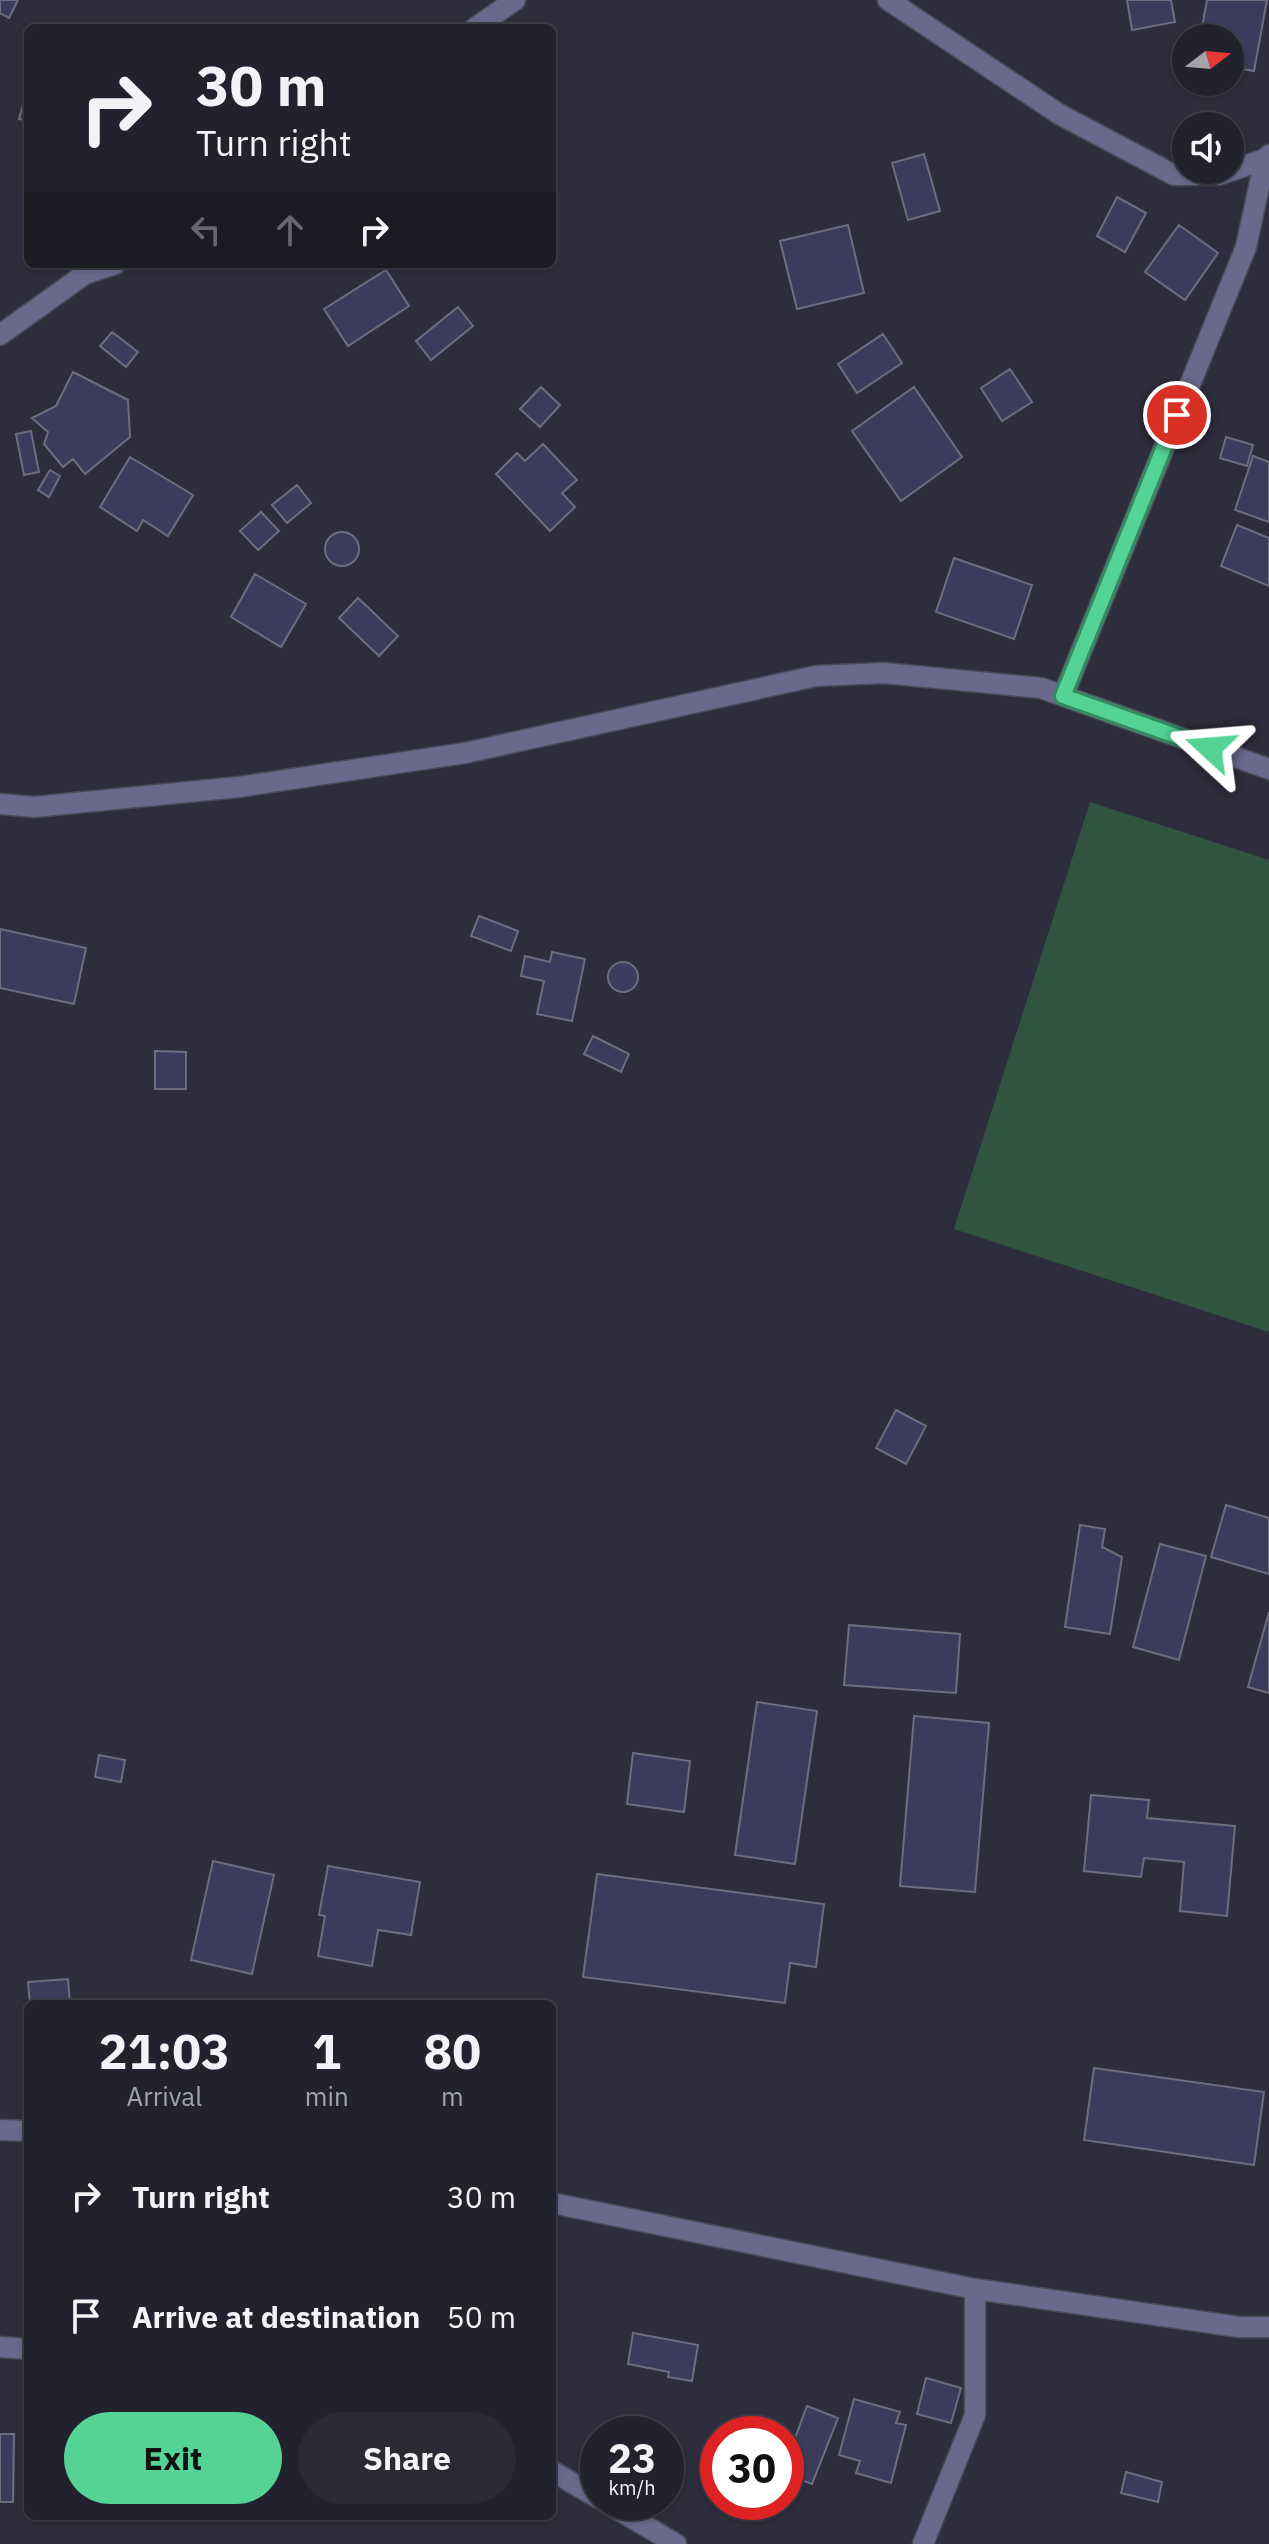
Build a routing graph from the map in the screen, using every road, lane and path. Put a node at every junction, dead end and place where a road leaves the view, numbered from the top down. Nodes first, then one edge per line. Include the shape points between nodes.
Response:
1 (515, 0) edge
2 (888, 0) edge
3 (481, 24) edge
4 (1267, 157) edge
5 (103, 268) edge
6 (0, 335) edge
7 (1063, 696) junction
8 (1269, 769) edge
9 (0, 804) edge
10 (0, 2130) edge
11 (24, 2131) edge
12 (556, 2204) edge
13 (975, 2289) junction
14 (1269, 2327) edge
15 (0, 2347) edge
16 (24, 2349) edge
17 (556, 2473) edge
18 (580, 2487) edge
19 (635, 2520) edge
20 (676, 2544) edge
21 (923, 2544) edge

1 - 3 street
2 - 4 street via 1059,114 1174,175 1219,175
4 - 7 street via 1246,247
5 - 6 street via 85,274
7 - 8 street
7 - 9 street via 1041,688 884,673 816,676 465,753 239,787 34,807
10 - 11 street
12 - 13 street
13 - 14 street
13 - 21 street via 975,2415
15 - 16 street
17 - 18 street
19 - 20 street

